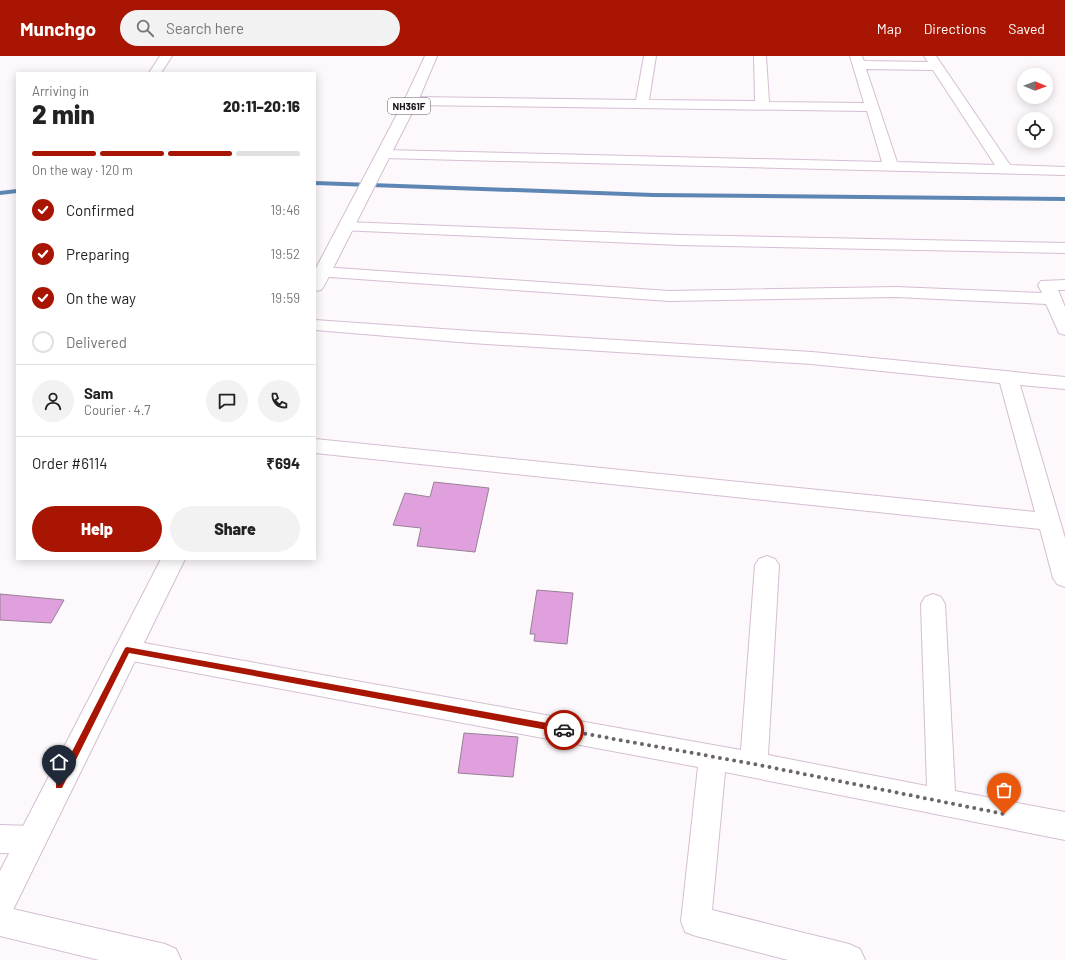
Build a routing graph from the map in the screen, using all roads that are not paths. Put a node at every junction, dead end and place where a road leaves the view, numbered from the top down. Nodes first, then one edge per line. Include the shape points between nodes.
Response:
1 (166, 56) edge
2 (431, 56) edge
3 (650, 56) edge
4 (760, 56) edge
5 (857, 61) edge
6 (933, 61) edge
7 (156, 72) edge
8 (411, 101) junction
9 (642, 104) junction
10 (762, 106) junction
11 (872, 107) junction
12 (384, 154) junction
13 (891, 166) junction
14 (1005, 169) junction
15 (1065, 171) edge
16 (346, 227) junction
17 (1065, 248) edge
18 (319, 279) edge
19 (1065, 285) edge
20 (1052, 299) junction
21 (316, 325) edge
22 (1065, 330) edge
23 (1008, 378) junction
24 (1065, 383) edge
25 (316, 446) edge
26 (1049, 522) junction
27 (172, 560) edge
28 (767, 565) dead end
29 (1065, 578) edge
30 (933, 604) dead end
31 (127, 650) junction
32 (713, 757) junction
33 (754, 764) junction
34 (942, 802) junction
35 (1065, 826) edge
36 (0, 839) edge
37 (32, 840) junction
38 (0, 902) edge
39 (0, 921) edge
40 (165, 960) edge
41 (849, 960) edge

1 - 7 main road
2 - 8 main road, NH361F
3 - 9 main road
4 - 10 main road
5 - 6 main road
5 - 11 main road
6 - 14 main road
8 - 9 main road
8 - 12 main road, NH361F
9 - 10 main road
10 - 11 main road
11 - 13 main road
12 - 13 main road
12 - 16 main road, NH361F
13 - 14 main road
14 - 15 main road
16 - 17 main road via 680,240
16 - 18 main road, NH361F
18 - 20 main road via 669,296 896,292
19 - 20 main road via 1047,284
20 - 22 main road
21 - 23 main road via 812,358
23 - 24 main road
23 - 26 main road
25 - 26 main road
26 - 29 main road
27 - 31 main road
28 - 33 main road
30 - 34 main road
31 - 32 main road
31 - 37 main road
32 - 33 main road
32 - 41 main road via 696,921
33 - 34 main road
34 - 35 main road
36 - 37 main road
37 - 38 main road
39 - 40 main road

